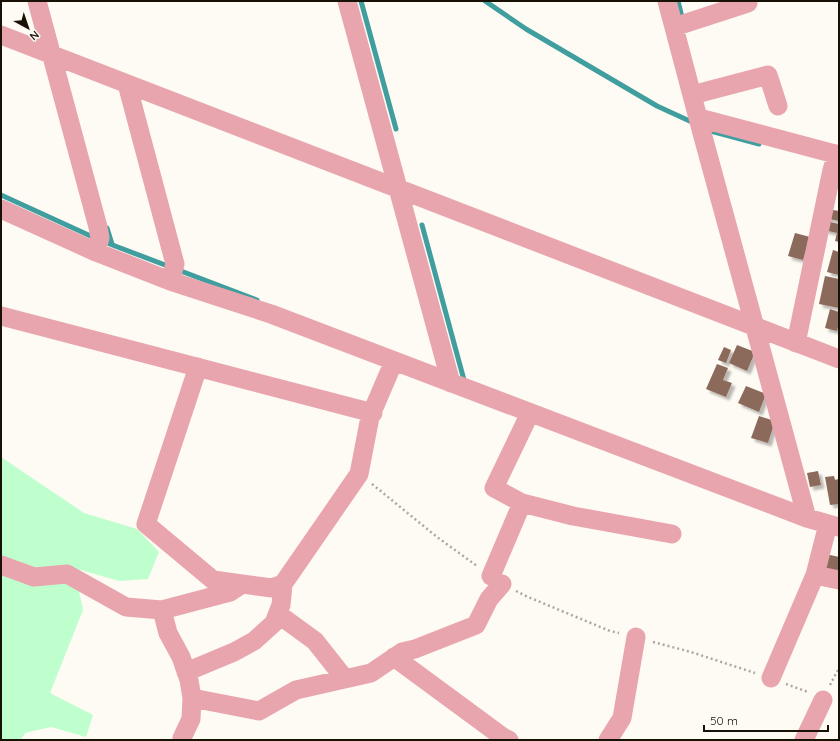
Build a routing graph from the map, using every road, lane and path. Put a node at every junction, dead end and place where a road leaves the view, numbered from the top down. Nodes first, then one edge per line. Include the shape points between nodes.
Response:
1 (37, 1) edge
2 (667, 1) edge
3 (748, 3) dead end
4 (343, 4) edge
5 (680, 24) junction
6 (1, 35) edge
7 (51, 54) junction
8 (127, 84) junction
9 (697, 94) junction
10 (778, 106) dead end
11 (703, 122) junction
12 (836, 159) edge
13 (398, 189) junction
14 (1, 209) edge
15 (98, 245) junction
16 (172, 272) junction
17 (1, 316) edge
18 (755, 327) junction
19 (796, 343) junction
20 (839, 359) edge
21 (394, 362) junction
22 (198, 367) junction
23 (451, 383) junction
24 (373, 413) junction
25 (530, 413) junction
26 (359, 474) junction
27 (522, 503) junction
28 (805, 510) junction
29 (833, 526) edge
30 (672, 534) dead end
31 (1, 565) edge
32 (814, 575) junction
33 (497, 580) junction
34 (839, 580) edge
35 (242, 584) junction
36 (283, 584) junction
37 (162, 610) junction
38 (278, 614) junction
39 (636, 637) junction
40 (394, 657) junction
41 (186, 672) junction
42 (771, 678) junction
43 (345, 679) junction
44 (192, 698) junction
45 (823, 700) joint
46 (183, 740) edge
47 (509, 740) edge
48 (608, 740) edge
49 (804, 740) edge

1 - 7 street
2 - 5 street
3 - 5 street
4 - 13 street
5 - 9 street
6 - 7 street
7 - 8 street
7 - 15 street
8 - 13 street
8 - 16 street
9 - 10 street via 768,75
9 - 11 street
11 - 12 street
11 - 18 street
12 - 19 street
13 - 18 street
13 - 23 street
14 - 15 street
15 - 16 street
16 - 21 street
17 - 22 street
18 - 19 street
18 - 28 street
19 - 20 street
21 - 23 street
21 - 24 street
22 - 24 street
22 - 35 street via 146,524 213,580
23 - 25 street
24 - 26 street via 370,417
25 - 27 street via 494,488
25 - 28 street
26 - 33 path via 442,541
26 - 36 street
27 - 30 street via 573,516
27 - 33 street
28 - 29 street
29 - 32 street
31 - 37 street via 34,577 67,574 126,607
32 - 34 street
32 - 42 street
33 - 39 path via 528,597 610,630
33 - 40 street via 476,625
35 - 36 street via 272,588
35 - 37 street via 230,592
36 - 38 street
37 - 41 street via 168,633
38 - 41 street via 274,623 254,640 234,652
38 - 43 street via 315,641
39 - 42 path
39 - 48 street via 622,718
40 - 43 street via 371,673
40 - 47 street
41 - 44 street
42 - 45 path via 798,687
43 - 44 street via 296,690 259,711
44 - 46 street via 191,719
45 - 49 street

